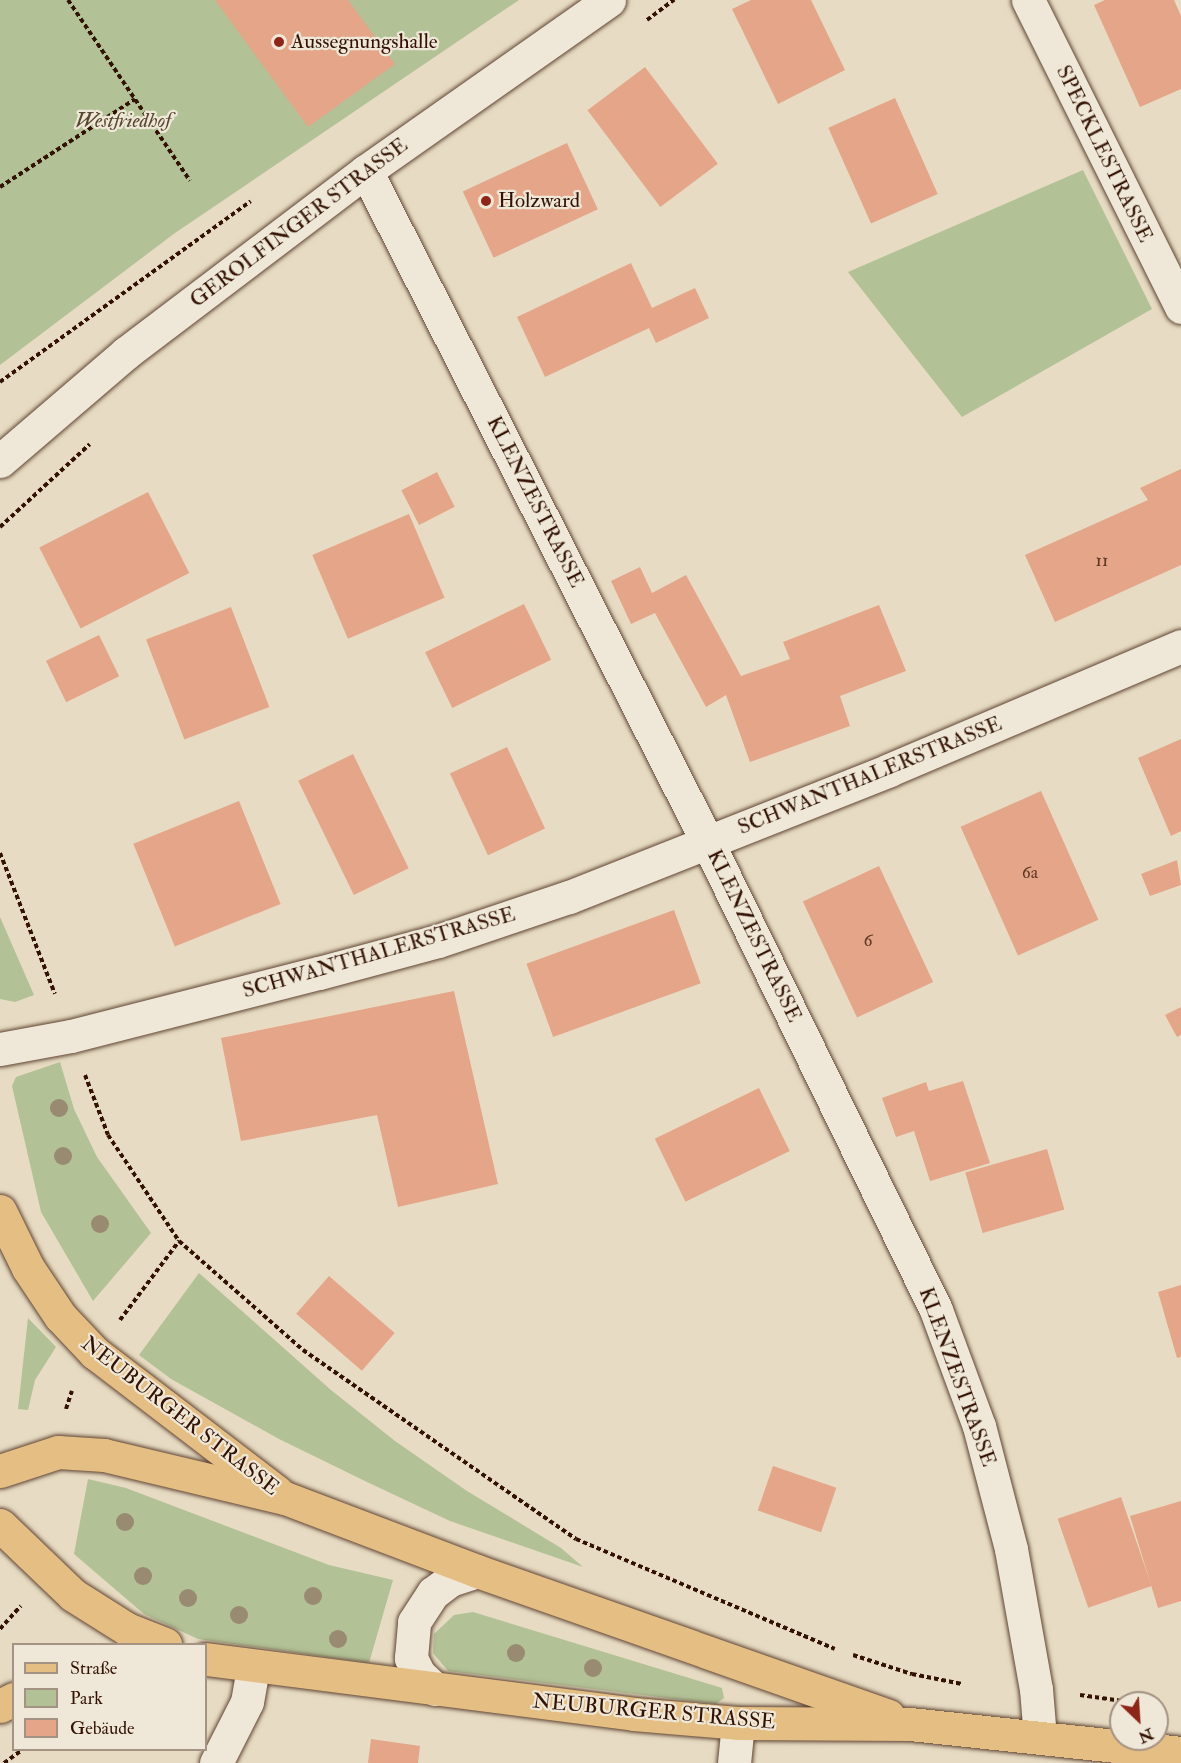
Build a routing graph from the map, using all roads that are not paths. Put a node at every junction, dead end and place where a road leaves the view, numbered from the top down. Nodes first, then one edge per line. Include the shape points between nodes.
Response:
1 (609, 0) edge
2 (1028, 0) edge
3 (366, 171) junction
4 (1181, 307) edge
5 (0, 461) edge
6 (1181, 646) edge
7 (707, 842) junction
8 (0, 1049) edge
9 (0, 1211) edge
10 (0, 1471) edge
11 (285, 1498) junction
12 (0, 1525) edge
13 (477, 1571) junction
14 (162, 1643) edge
15 (207, 1659) edge
16 (253, 1668) junction
17 (435, 1689) junction
18 (738, 1723) junction
19 (910, 1724) junction
20 (1040, 1738) junction
21 (1181, 1753) edge
22 (216, 1763) edge
23 (734, 1763) edge

1 - 3 street, GEROLFINGER STRASSE
2 - 4 street, SPECKLESTRASSE
3 - 5 street, GEROLFINGER STRASSE via 126,353
3 - 7 street, KLENZESTRASSE
6 - 7 street, SCHWANTHALERSTRASSE via 911,761
7 - 8 street, SCHWANTHALERSTRASSE via 569,897 438,941 71,1036
7 - 20 street, KLENZESTRASSE via 936,1310 979,1426 1011,1549 1036,1689
9 - 11 main road, NEUBURGER STRASSE via 28,1268 60,1316 95,1353
10 - 11 main road, NEUBURGER STRASSE via 58,1452 104,1455
11 - 13 main road, NEUBURGER STRASSE
12 - 14 main road via 73,1595 127,1629
13 - 17 street via 450,1580 433,1593 414,1622 411,1658 419,1674
13 - 19 main road, NEUBURGER STRASSE
15 - 16 main road, NEUBURGER STRASSE
16 - 17 main road, NEUBURGER STRASSE
16 - 22 street via 247,1702
17 - 18 main road, NEUBURGER STRASSE
18 - 19 main road, NEUBURGER STRASSE
18 - 23 street
19 - 20 main road, NEUBURGER STRASSE
20 - 21 main road, NEUBURGER STRASSE

